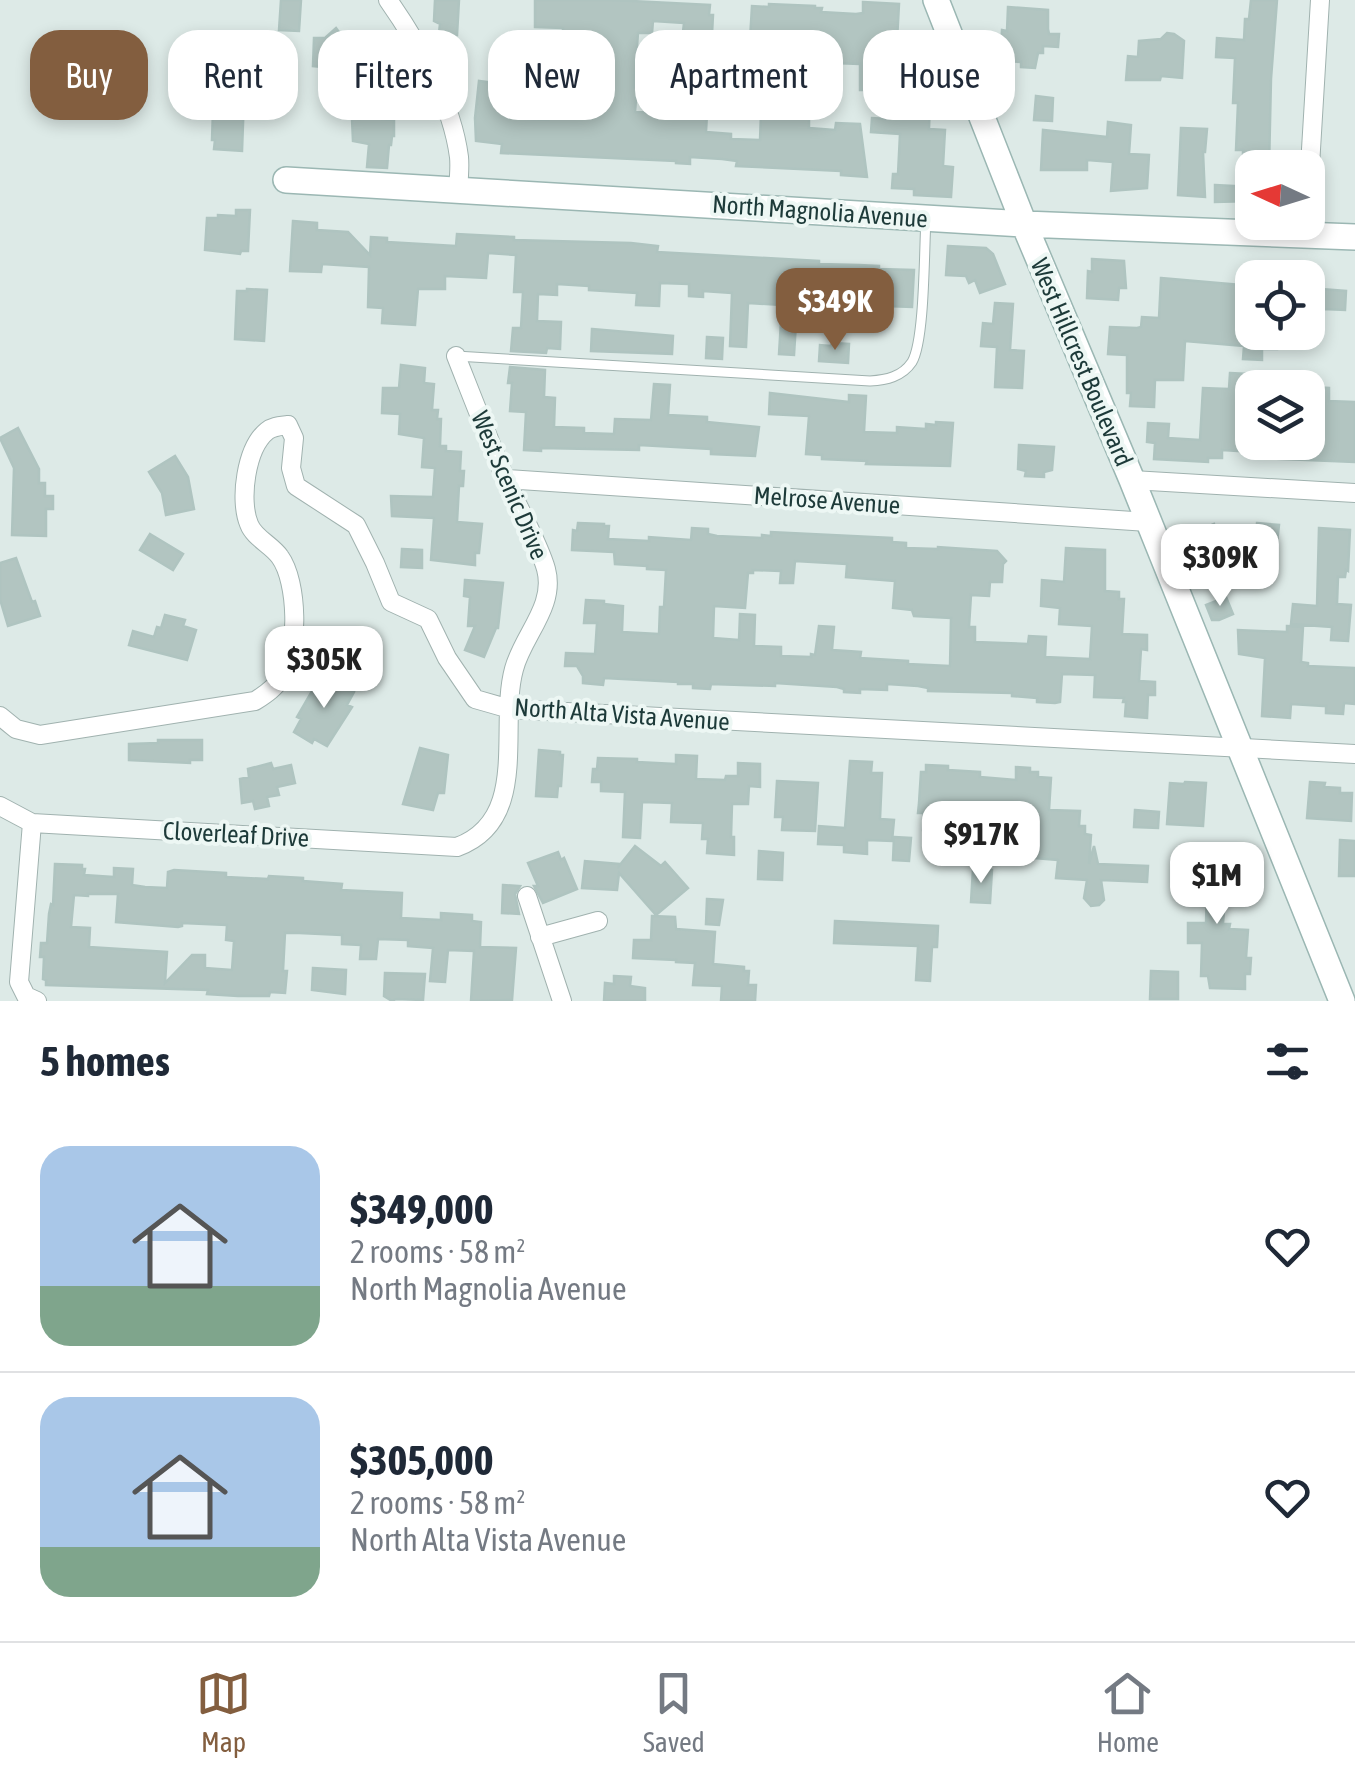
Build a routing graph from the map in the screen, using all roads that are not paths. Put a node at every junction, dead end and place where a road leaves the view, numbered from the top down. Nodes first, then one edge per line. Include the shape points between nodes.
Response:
1 (388, 0) edge
2 (936, 0) edge
3 (1320, 0) edge
4 (1311, 150) edge
5 (286, 180) dead end
6 (458, 189) junction
7 (926, 218) junction
8 (1024, 224) junction
9 (1235, 227) edge
10 (1325, 231) edge
11 (1355, 236) edge
12 (456, 356) joint
13 (506, 479) junction
14 (1132, 480) junction
15 (1355, 493) edge
16 (1148, 522) junction
17 (510, 709) junction
18 (0, 716) edge
19 (1239, 748) junction
20 (1355, 754) edge
21 (0, 806) edge
22 (32, 823) junction
23 (475, 840) joint
24 (527, 896) dead end
25 (598, 921) dead end
26 (540, 938) junction
27 (29, 999) edge
28 (562, 1001) edge
29 (1342, 1001) edge

1 - 6 street via 416,40 440,94 460,160
2 - 8 street, West Hillcrest Boulevard
3 - 4 street
5 - 6 street, North Magnolia Avenue
6 - 7 street, North Magnolia Avenue
7 - 8 street, North Magnolia Avenue
7 - 12 lane via 917,346 912,362 886,380
8 - 9 street, North Magnolia Avenue
8 - 14 street, West Hillcrest Boulevard
10 - 11 street, North Magnolia Avenue
12 - 13 street, West Scenic Drive
13 - 16 street, Melrose Avenue
13 - 17 street, West Scenic Drive via 546,568 548,589 512,673
14 - 15 street
14 - 16 street, West Hillcrest Boulevard
16 - 19 street, West Hillcrest Boulevard
17 - 18 street, North Alta Vista Avenue via 474,698 428,619 391,602 356,525 296,486 288,425 270,428 255,443 244,507 249,528 281,558 293,593 290,656 272,690 255,702 40,735
17 - 19 street, North Alta Vista Avenue
17 - 23 street, West Scenic Drive via 507,780 495,815
19 - 20 street, North Alta Vista Avenue
19 - 29 street, West Hillcrest Boulevard
21 - 22 street, Cloverleaf Drive
22 - 23 street, Cloverleaf Drive via 456,847
22 - 27 street via 19,982
24 - 26 street
25 - 26 street
26 - 28 street

